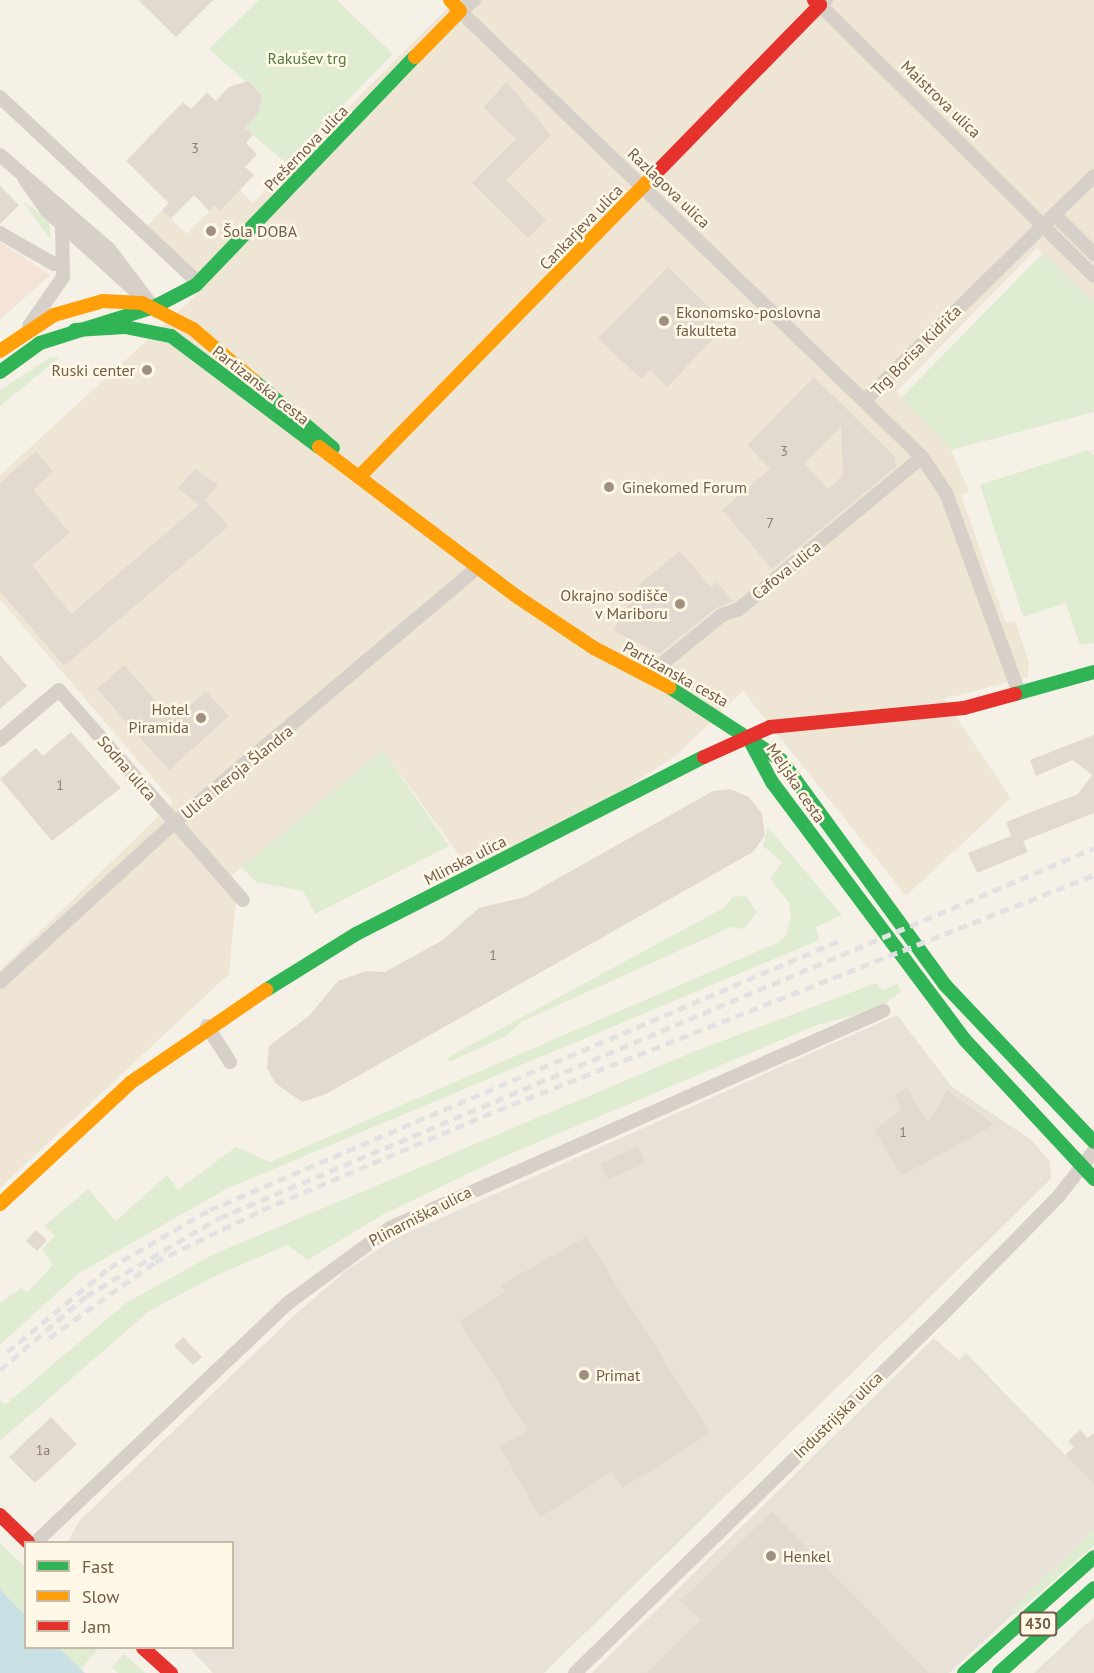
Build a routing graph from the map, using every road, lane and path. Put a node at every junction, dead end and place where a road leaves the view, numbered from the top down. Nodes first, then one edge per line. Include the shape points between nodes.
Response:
1 (450, 0) edge
2 (474, 0) edge
3 (820, 2) edge
4 (460, 11) junction
5 (0, 97) edge
6 (0, 155) edge
7 (1094, 176) edge
8 (23, 177) junction
9 (643, 186) junction
10 (1056, 216) junction
11 (1041, 225) junction
12 (62, 226) junction
13 (0, 233) edge
14 (1094, 254) edge
15 (54, 264) dead end
16 (191, 276) dead end
17 (1094, 276) edge
18 (154, 307) junction
19 (75, 330) junction
20 (24, 332) junction
21 (181, 343) junction
22 (0, 351) edge
23 (0, 372) edge
24 (865, 400) junction
25 (922, 457) junction
26 (359, 477) junction
27 (478, 567) junction
28 (1094, 672) edge
29 (647, 676) junction
30 (1019, 693) junction
31 (746, 735) junction
32 (0, 740) edge
33 (174, 823) junction
34 (243, 900) dead end
35 (0, 982) edge
36 (883, 1011) dead end
37 (207, 1026) junction
38 (230, 1062) dead end
39 (1094, 1142) edge
40 (1094, 1151) edge
41 (1082, 1167) junction
42 (1094, 1179) edge
43 (2, 1199) edge
44 (0, 1515) edge
45 (27, 1541) edge
46 (37, 1541) edge
47 (1094, 1557) edge
48 (1094, 1576) edge
49 (1094, 1588) edge
50 (1094, 1608) edge
51 (144, 1649) edge
52 (171, 1673) edge
53 (575, 1673) edge
54 (964, 1673) edge
55 (984, 1673) edge
56 (999, 1673) edge
57 (1021, 1673) edge

1 - 4 main road, Razlagova ulica
2 - 4 street, Prešernova ulica
3 - 9 main road, Cankarjeva ulica
3 - 11 street, Maistrova ulica
4 - 9 street, Razlagova ulica
4 - 18 main road, Prešernova ulica via 204,278
5 - 16 street
6 - 8 street, Partizanska cesta
7 - 10 street, Trg Borisa Kidriča
8 - 12 street, Partizanska cesta
8 - 18 street, Partizanska cesta via 109,249
9 - 24 street, Razlagova ulica
9 - 26 main road, Cankarjeva ulica
10 - 11 street, Trg Borisa Kidriča
10 - 14 street
11 - 17 street, Maistrova ulica
11 - 24 street, Trg Borisa Kidriča
12 - 18 street, Partizanska cesta
12 - 20 street via 64,255 59,288
13 - 15 street
18 - 19 main road, Prešernova ulica
18 - 20 main road via 103,301 54,315
18 - 21 street, Partizanska cesta
18 - 26 main road, Partizanska cesta via 204,338
19 - 21 main road via 147,329
19 - 23 main road, Prešernova ulica via 40,343
20 - 22 main road
21 - 26 main road, Partizanska cesta via 338,466
24 - 25 street, Trg Borisa Kidriča
25 - 29 street, Cafova ulica via 734,611
25 - 30 street, Trg Borisa Kidriča via 946,492
26 - 27 main road, Partizanska cesta
27 - 29 main road, Partizanska cesta via 579,639
27 - 33 street, Ulica heroja Šlandra
28 - 30 main road
29 - 31 main road, Partizanska cesta
30 - 31 main road via 964,708 770,727
31 - 37 main road, Mlinska ulica via 356,934
31 - 39 main road, Meljska cesta via 794,773 945,985
31 - 41 main road, Meljska cesta via 772,782 965,1040
32 - 33 street, Sodna ulica via 59,690
33 - 34 street, Sodna ulica
33 - 35 street, Ulica heroja Šlandra
36 - 46 street, Plinarniška ulica via 390,1228 288,1303
37 - 38 street
37 - 43 main road, Mlinska ulica via 130,1083
40 - 41 street, Industrijska ulica
41 - 42 main road, Meljska cesta
41 - 53 street, Industrijska ulica via 942,1315
44 - 45 main road
47 - 54 main road
48 - 55 main road, 430
49 - 56 main road, 430
50 - 57 main road
51 - 52 main road

